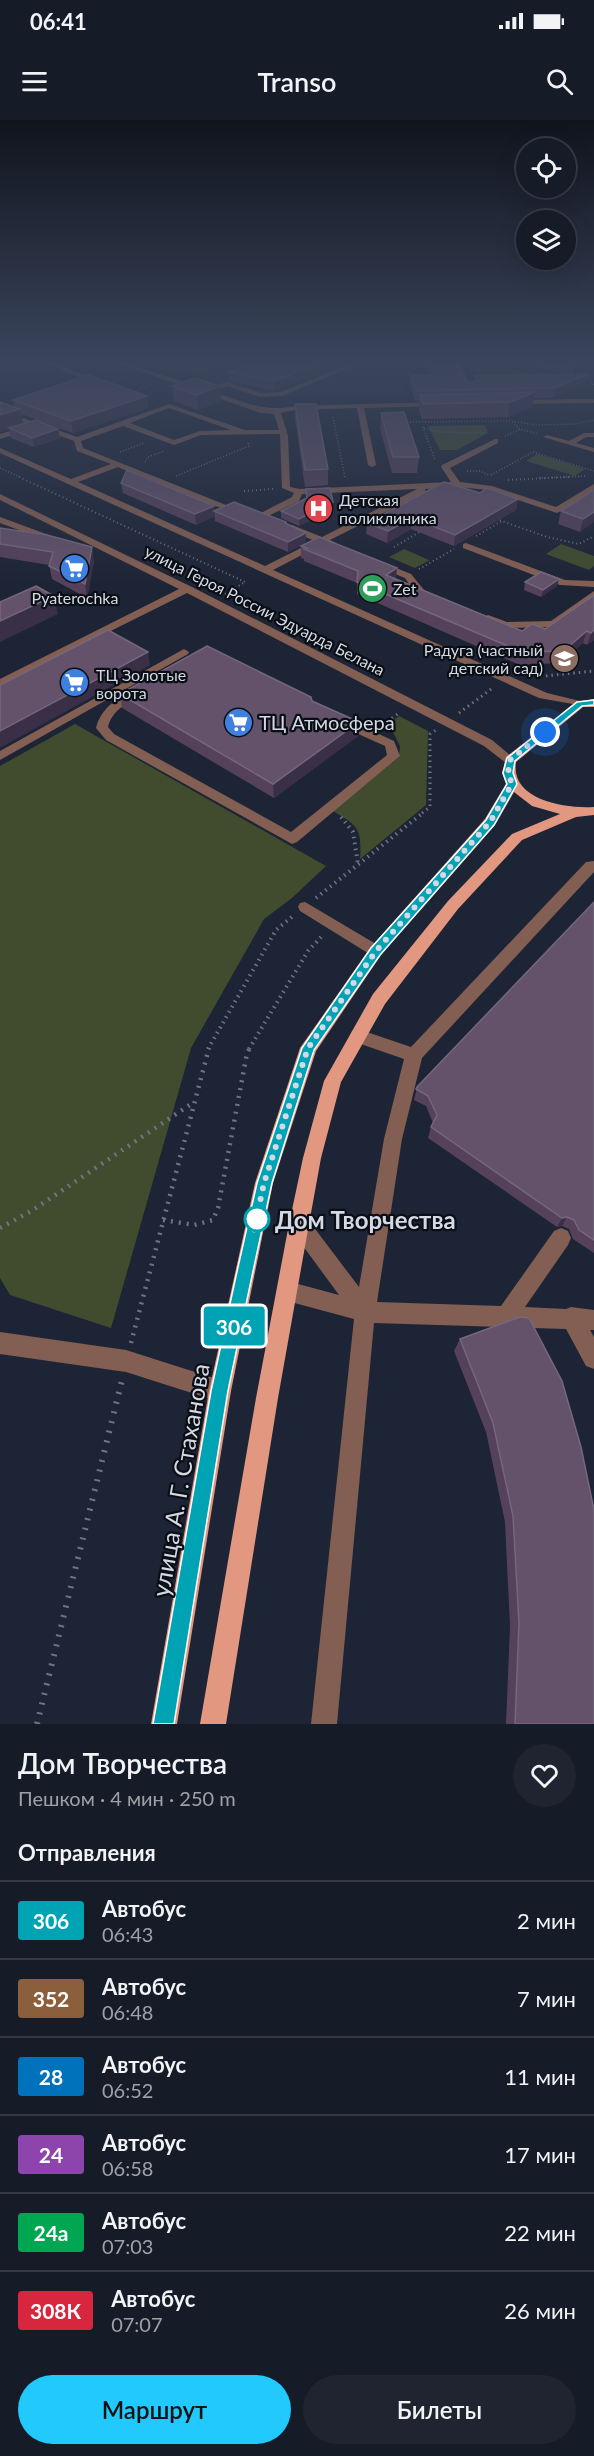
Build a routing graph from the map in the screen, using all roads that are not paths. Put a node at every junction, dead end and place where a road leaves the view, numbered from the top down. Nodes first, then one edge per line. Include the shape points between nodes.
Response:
1 (66, 436) edge
2 (87, 436) edge
3 (156, 436) edge
4 (193, 436) edge
5 (283, 436) edge
6 (366, 436) edge
7 (547, 436) dead end
8 (583, 436) edge
9 (493, 437) road end
10 (76, 440) junction
11 (570, 443) junction
12 (0, 450) edge
13 (594, 450) edge
14 (117, 465) junction
15 (372, 465) dead end
16 (71, 482) junction
17 (457, 484) junction
18 (430, 486) junction
19 (594, 488) edge
20 (299, 492) junction
21 (0, 497) edge
22 (262, 516) junction
23 (0, 520) edge
24 (272, 520) edge
25 (281, 524) edge
26 (86, 538) junction
27 (320, 540) junction
28 (466, 546) edge
29 (342, 549) edge
30 (364, 558) edge
31 (263, 571) junction
32 (594, 584) edge
33 (188, 589) junction
34 (594, 594) edge
35 (441, 600) edge
36 (474, 612) edge
37 (184, 651) dead end
38 (198, 659) edge
39 (0, 683) edge
40 (594, 703) edge
41 (580, 704) junction
42 (327, 715) edge
43 (0, 756) edge
44 (510, 760) junction
45 (512, 784) junction
46 (594, 811) edge
47 (574, 813) junction
48 (594, 866) edge
49 (305, 907) road end
50 (376, 951) junction
51 (358, 1036) junction
52 (414, 1055) junction
53 (299, 1224) junction
54 (561, 1238) dead end
55 (288, 1291) junction
56 (365, 1312) junction
57 (507, 1316) junction
58 (571, 1317) junction
59 (594, 1320) edge
60 (0, 1343) edge
61 (594, 1358) edge
62 (220, 1391) junction
63 (164, 1724) edge
64 (213, 1724) edge
65 (324, 1724) edge

1 - 10 street
2 - 10 street
3 - 4 street via 174,443
5 - 20 street via 286,488
6 - 15 street
7 - 11 street
8 - 11 street
9 - 17 street via 447,469
10 - 14 street via 80,448
11 - 13 street
12 - 16 street, улица Героя России Эдуарда Белана
14 - 16 street
14 - 22 street via 224,507 239,507
16 - 31 street, улица Героя России Эдуарда Белана
17 - 18 street
17 - 19 street via 489,488 557,510
18 - 20 street
18 - 27 street
20 - 22 street via 296,500
21 - 26 street, улица Героя России Эдуарда Белана
22 - 24 street
23 - 26 street via 63,543
25 - 27 street
26 - 33 street, улица Героя России Эдуарда Белана
27 - 29 street
27 - 31 street
28 - 32 street via 564,583
30 - 35 street via 408,576 420,592
31 - 41 street, улица Героя России Эдуарда Белана via 543,696
33 - 39 street
33 - 44 street, улица Героя России Эдуарда Белана via 488,743
34 - 36 street via 554,624 506,625
37 - 43 street
38 - 42 street via 116,705 103,719 102,728 110,737 292,839 394,756 390,744
40 - 41 main road
41 - 44 main road
44 - 45 main road via 508,773
45 - 47 main road via 537,803
45 - 50 main road, улица А. Г. Стаханова via 490,822
46 - 47 main road
47 - 51 main road via 517,837 453,905 379,999
48 - 52 street
49 - 50 street
50 - 62 main road, улица А. Г. Стаханова via 308,1048 264,1183
51 - 52 street
51 - 53 main road via 333,1081
52 - 56 street via 393,1139
53 - 55 main road
53 - 56 street
54 - 57 street
55 - 56 street
55 - 64 main road
56 - 57 street
56 - 65 street
57 - 58 street
58 - 59 street
58 - 61 street
60 - 62 street via 126,1361
62 - 63 main road, улица А. Г. Стаханова

